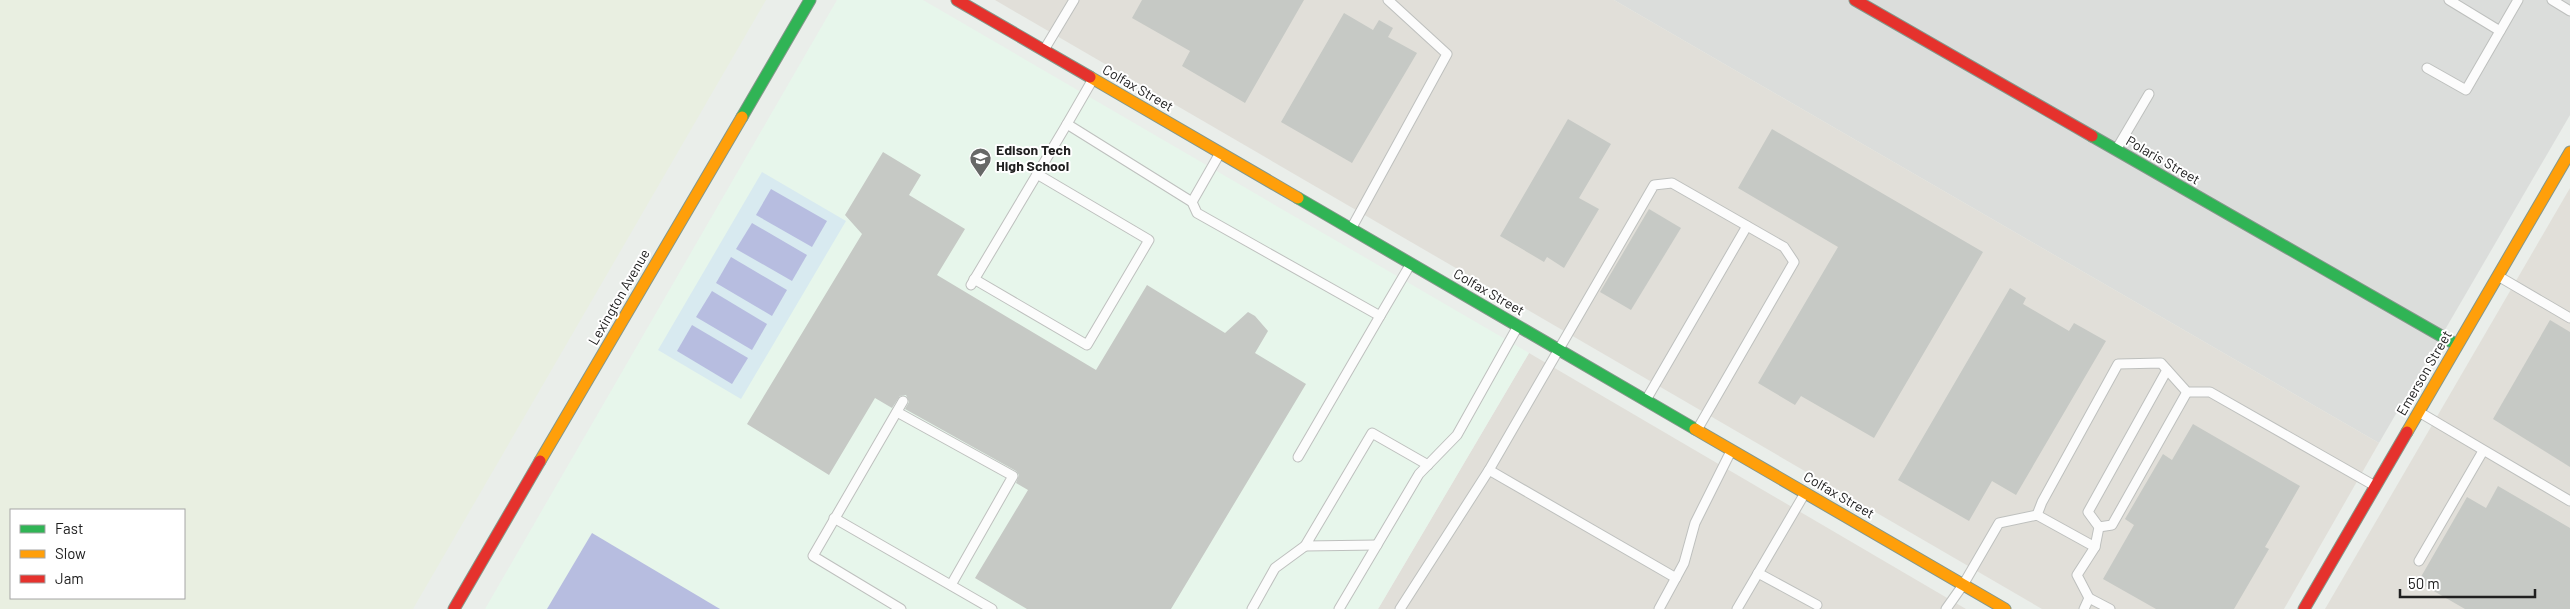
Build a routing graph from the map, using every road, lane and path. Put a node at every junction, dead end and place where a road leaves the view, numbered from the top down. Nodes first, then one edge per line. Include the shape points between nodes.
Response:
1 (810, 0) edge
2 (957, 0) edge
3 (1074, 0) edge
4 (1388, 0) edge
5 (1855, 0) edge
6 (2449, 0) edge
7 (2518, 0) edge
8 (2552, 0) edge
9 (974, 4) edge
10 (2570, 11) edge
11 (2500, 31) junction
12 (1044, 51) junction
13 (2427, 68) dead end
14 (1093, 79) junction
15 (2149, 94) dead end
16 (1067, 124) junction
17 (2116, 150) junction
18 (2570, 152) edge
19 (1220, 153) junction
20 (1037, 174) junction
21 (1192, 202) junction
22 (1747, 226) junction
23 (1351, 229) junction
24 (1411, 264) junction
25 (2498, 276) junction
26 (1380, 316) junction
27 (2570, 318) edge
28 (1518, 326) junction
29 (2457, 345) junction
30 (1559, 350) junction
31 (2167, 370) junction
32 (2187, 392) junction
33 (903, 401) dead end
34 (1646, 401) junction
35 (897, 412) junction
36 (2419, 412) junction
37 (1697, 430) junction
38 (1731, 450) junction
39 (2483, 450) junction
40 (1298, 456) dead end
41 (1428, 465) junction
42 (1489, 470) junction
43 (2375, 487) junction
44 (1805, 493) junction
45 (2570, 501) edge
46 (2037, 515) junction
47 (834, 518) junction
48 (2099, 527) junction
49 (1377, 545) junction
50 (1305, 546) junction
51 (2095, 548) junction
52 (2419, 561) dead end
53 (1758, 573) junction
54 (1676, 578) junction
55 (951, 585) junction
56 (1963, 585) junction
57 (2090, 598) junction
58 (1817, 605) dead end
59 (2002, 608) edge
60 (454, 609) edge
61 (901, 609) edge
62 (992, 609) edge
63 (1252, 609) edge
64 (1339, 609) edge
65 (1400, 609) edge
66 (1659, 609) edge
67 (1737, 609) edge
68 (1946, 609) edge
69 (2084, 609) edge
70 (2110, 609) edge
71 (2304, 609) edge

1 - 60 street, Lexington Avenue
2 - 9 street, Colfax Street
3 - 12 lane
4 - 23 lane via 1447,54
5 - 17 street, Polaris Street
6 - 11 lane
7 - 11 lane
8 - 10 lane
9 - 12 street, Colfax Street
11 - 13 lane via 2466,90
12 - 14 street, Colfax Street
14 - 16 lane
14 - 19 street, Colfax Street
15 - 17 lane
16 - 20 lane
16 - 21 lane
17 - 29 street, Polaris Street
18 - 25 street, Emerson Street
19 - 21 lane
19 - 23 street, Colfax Street
20 - 20 lane via 973,282 1087,345 1149,240
21 - 26 lane via 1197,213
22 - 30 lane via 1672,183 1654,186
22 - 34 lane
22 - 37 lane via 1784,247 1794,262
23 - 24 street, Colfax Street
24 - 26 lane
24 - 28 street, Colfax Street
25 - 27 lane
25 - 29 street, Emerson Street
26 - 40 lane
28 - 30 street, Colfax Street
28 - 41 lane via 1457,435
29 - 36 street, Emerson Street
30 - 34 street, Colfax Street
30 - 42 lane
31 - 32 lane
31 - 46 lane via 2160,363 2118,364
31 - 48 lane via 2088,512
32 - 43 lane via 2210,392
32 - 48 lane via 2112,525
33 - 35 lane
34 - 37 street, Colfax Street
35 - 47 lane
35 - 55 lane via 1013,476
36 - 39 lane
36 - 43 street, Emerson Street
37 - 38 street, Colfax Street
38 - 44 street, Colfax Street
38 - 54 lane via 1695,523 1684,563
39 - 45 lane
39 - 52 lane
41 - 49 lane via 1419,474
41 - 50 lane via 1372,433
42 - 54 lane
42 - 65 lane
43 - 71 street, Emerson Street
44 - 53 lane
44 - 56 street, Colfax Street
46 - 51 lane
46 - 56 lane via 1999,523
47 - 55 lane
47 - 61 lane via 813,556
48 - 51 lane
49 - 50 lane
49 - 64 lane
50 - 63 lane via 1275,568
51 - 57 lane via 2077,575
53 - 58 lane
53 - 67 lane
54 - 66 lane
55 - 62 lane
56 - 59 street, Colfax Street
56 - 68 lane
57 - 69 lane
57 - 70 lane

